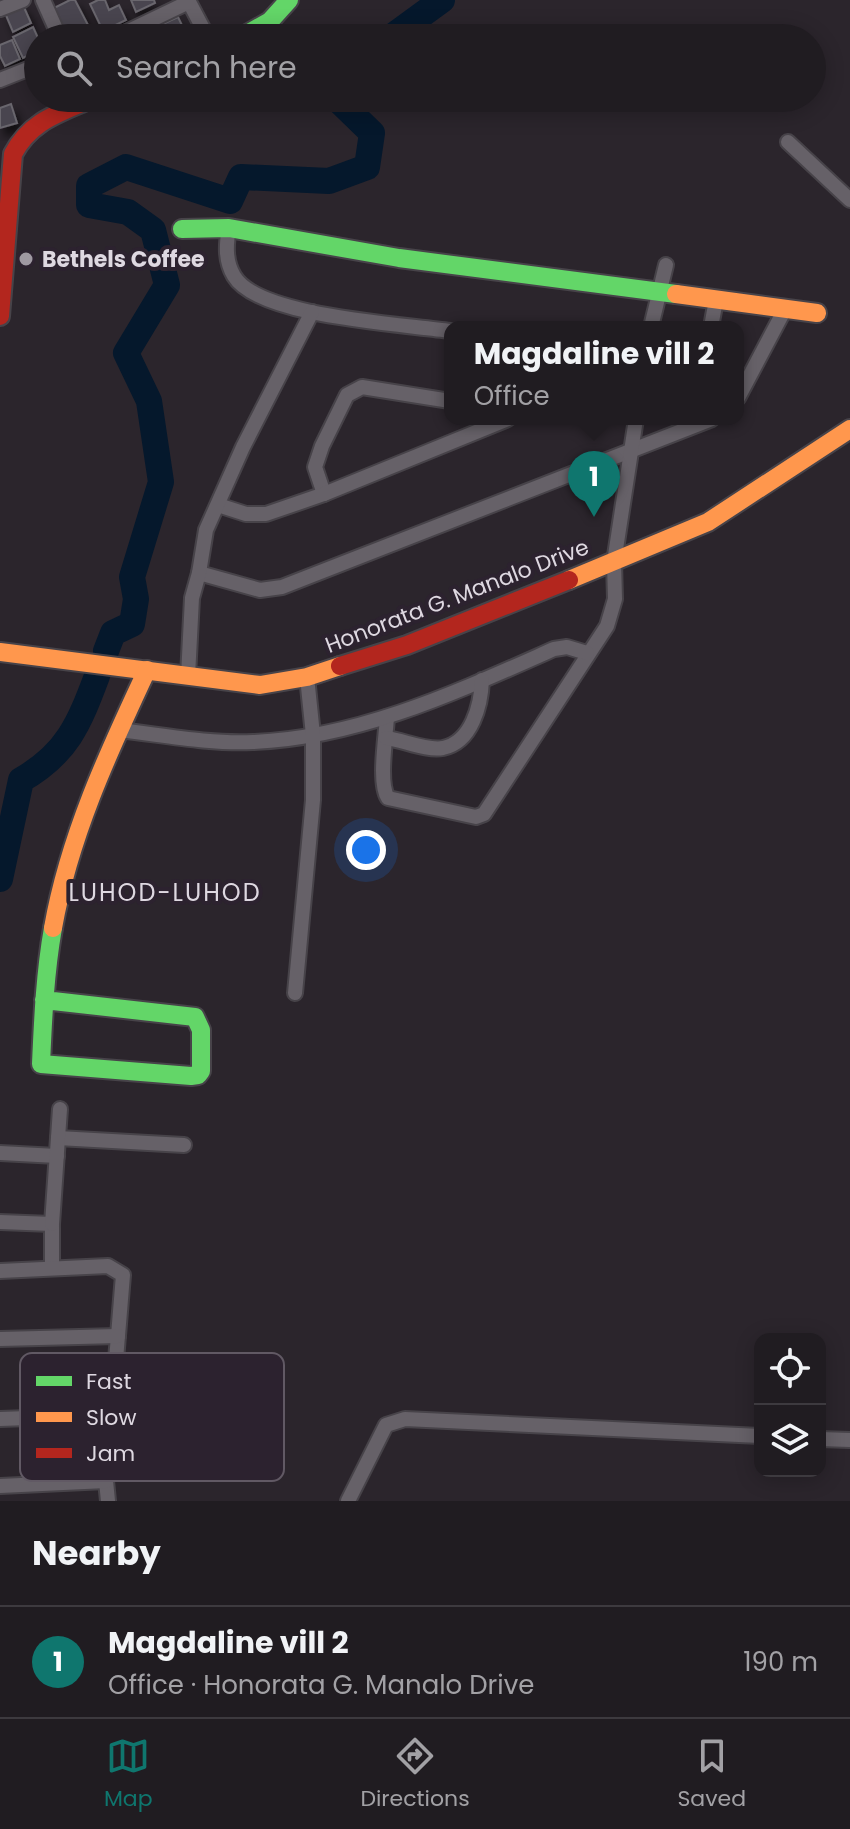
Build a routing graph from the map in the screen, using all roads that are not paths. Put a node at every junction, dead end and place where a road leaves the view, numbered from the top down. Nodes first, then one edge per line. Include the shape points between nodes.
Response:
1 (23, 0) edge
2 (43, 0) edge
3 (289, 0) edge
4 (188, 1) edge
5 (0, 9) edge
6 (54, 24) edge
7 (142, 24) edge
8 (200, 24) edge
9 (265, 24) edge
10 (24, 71) edge
11 (0, 80) edge
12 (62, 112) edge
13 (788, 142) dead end
14 (6, 156) edge
15 (850, 200) edge
16 (229, 228) junction
17 (182, 229) dead end
18 (666, 265) dead end
19 (1, 281) edge
20 (660, 292) junction
21 (716, 300) junction
22 (785, 309) junction
23 (312, 312) junction
24 (817, 313) dead end
25 (0, 316) edge
26 (653, 321) edge
27 (712, 321) edge
28 (444, 330) edge
29 (744, 387) edge
30 (444, 400) edge
31 (493, 425) edge
32 (635, 425) edge
33 (688, 425) edge
34 (850, 429) edge
35 (632, 452) junction
36 (324, 494) junction
37 (218, 505) junction
38 (614, 562) junction
39 (199, 573) junction
40 (0, 652) edge
41 (587, 653) junction
42 (147, 670) junction
43 (188, 676) junction
44 (307, 677) junction
45 (482, 680) junction
46 (387, 717) junction
47 (119, 730) junction
48 (313, 735) junction
49 (386, 738) junction
50 (295, 993) dead end
51 (44, 1000) junction
52 (60, 1109) dead end
53 (58, 1138) junction
54 (184, 1145) dead end
55 (0, 1153) edge
56 (57, 1156) junction
57 (0, 1222) edge
58 (52, 1224) junction
59 (52, 1268) junction
60 (0, 1271) edge
61 (118, 1336) junction
62 (0, 1339) edge
63 (117, 1353) edge
64 (20, 1418) edge
65 (0, 1419) edge
66 (754, 1436) edge
67 (826, 1439) edge
68 (850, 1440) edge
69 (106, 1481) joint
70 (0, 1486) edge
71 (108, 1501) edge
72 (348, 1501) edge

1 - 5 street
2 - 6 street
3 - 9 street
4 - 7 street
4 - 8 street
10 - 11 street
12 - 14 street via 38,124
13 - 15 street
14 - 19 street
16 - 17 street
16 - 20 street via 399,258
16 - 23 street via 228,263 235,279 271,303
18 - 20 street
19 - 25 street
20 - 21 street
20 - 26 street
21 - 22 street
21 - 27 street
22 - 24 street
22 - 29 street
23 - 28 street
23 - 37 street
30 - 36 street via 362,387 347,395 315,467
31 - 36 street
32 - 35 street
33 - 35 street
34 - 38 street, Honorata G. Manalo Drive via 708,522
35 - 38 street
35 - 39 street via 282,587 260,590
36 - 37 street via 256,515
37 - 39 street via 206,530
38 - 41 street via 615,599 607,626
38 - 44 street, Honorata G. Manalo Drive via 407,645
39 - 43 street via 192,598
40 - 42 street, Honorata G. Manalo Drive
41 - 45 street via 554,649
41 - 49 street via 481,816 388,798
42 - 43 street, Honorata G. Manalo Drive
42 - 47 street
43 - 44 street, Honorata G. Manalo Drive via 260,685
44 - 48 street
45 - 46 street
45 - 49 street via 472,726 452,744 432,748
46 - 48 street
46 - 49 street
47 - 48 street via 253,742
47 - 51 street via 59,898
48 - 50 street via 313,800
51 - 51 street via 195,1017 201,1030 201,1071 191,1076 41,1064
52 - 53 street
53 - 54 street
53 - 56 street
55 - 56 street
56 - 58 street
57 - 58 street
58 - 59 street
59 - 60 street
59 - 61 street via 108,1266 123,1275
61 - 62 street
61 - 63 street
64 - 65 street
66 - 72 street via 416,1417 386,1425
67 - 68 street
69 - 70 street
69 - 71 street

